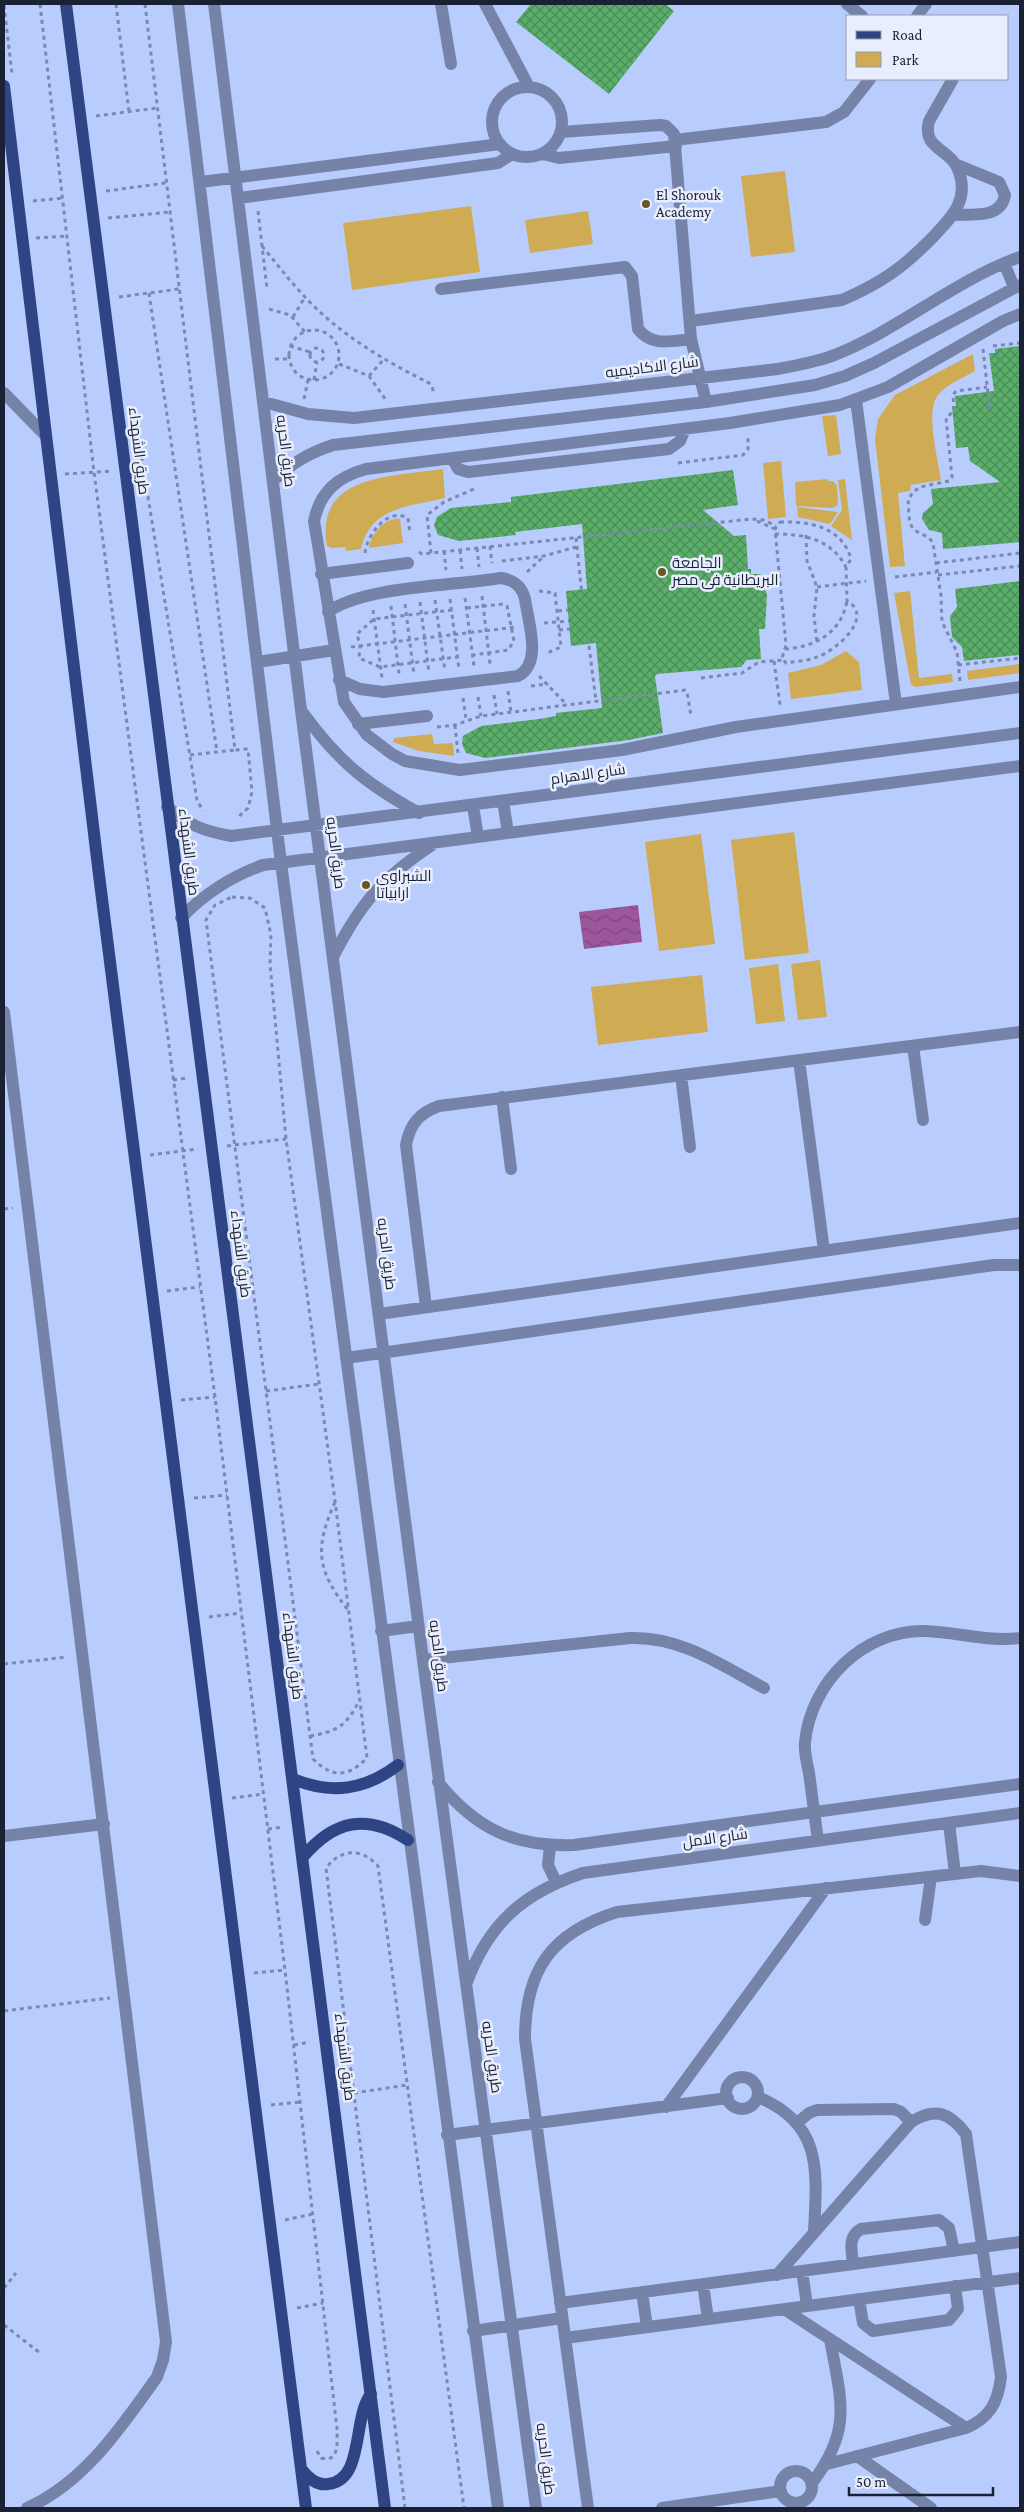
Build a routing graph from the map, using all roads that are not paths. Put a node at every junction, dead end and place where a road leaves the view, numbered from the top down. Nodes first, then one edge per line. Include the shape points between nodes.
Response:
1 (66, 4) edge
2 (178, 4) edge
3 (214, 4) edge
4 (441, 4) edge
5 (485, 4) edge
6 (847, 4) edge
7 (926, 4) edge
8 (861, 15) edge
9 (917, 15) edge
10 (451, 64) dead end
11 (869, 80) edge
12 (952, 80) edge
13 (4, 86) edge
14 (529, 87) junction
15 (561, 132) junction
16 (675, 140) junction
17 (500, 144) junction
18 (512, 154) junction
19 (543, 154) junction
20 (956, 164) junction
21 (236, 178) junction
22 (201, 182) junction
23 (239, 198) junction
24 (954, 215) junction
25 (1020, 257) edge
26 (1004, 262) junction
27 (1017, 286) edge
28 (441, 289) dead end
29 (1020, 314) edge
30 (691, 321) junction
31 (691, 339) junction
32 (700, 378) junction
33 (4, 393) edge
34 (856, 400) junction
35 (264, 402) junction
36 (706, 402) junction
37 (684, 429) junction
38 (46, 436) junction
39 (452, 458) junction
40 (274, 480) junction
41 (408, 563) dead end
42 (321, 574) junction
43 (328, 612) junction
44 (334, 650) junction
45 (295, 656) junction
46 (258, 662) junction
47 (339, 680) junction
48 (1020, 687) edge
49 (896, 704) junction
50 (301, 710) junction
51 (427, 716) dead end
52 (358, 724) junction
53 (1020, 733) edge
54 (1020, 766) edge
55 (503, 801) junction
56 (473, 806) junction
57 (167, 807) junction
58 (419, 812) junction
59 (316, 826) junction
60 (277, 830) junction
61 (508, 833) junction
62 (478, 837) junction
63 (436, 843) junction
64 (320, 858) junction
65 (281, 863) junction
66 (181, 918) junction
67 (333, 958) junction
68 (4, 1012) edge
69 (1020, 1032) edge
70 (913, 1046) junction
71 (799, 1060) junction
72 (681, 1075) junction
73 (502, 1098) junction
74 (923, 1120) dead end
75 (690, 1148) dead end
76 (510, 1168) dead end
77 (1020, 1223) edge
78 (824, 1251) junction
79 (1020, 1265) edge
80 (426, 1308) junction
81 (379, 1314) junction
82 (383, 1353) junction
83 (346, 1358) junction
84 (418, 1626) junction
85 (381, 1630) junction
86 (1020, 1638) edge
87 (423, 1660) junction
88 (764, 1688) dead end
89 (398, 1765) junction
90 (293, 1778) junction
91 (438, 1782) junction
92 (1020, 1784) edge
93 (814, 1811) junction
94 (1020, 1813) edge
95 (949, 1823) junction
96 (104, 1824) junction
97 (4, 1836) edge
98 (408, 1840) junction
99 (818, 1841) junction
100 (550, 1846) junction
101 (303, 1857) junction
102 (955, 1874) junction
103 (1020, 1876) edge
104 (931, 1877) junction
105 (556, 1882) junction
106 (826, 1888) junction
107 (926, 1920) dead end
108 (466, 1985) junction
109 (758, 2097) junction
110 (728, 2098) junction
111 (666, 2106) junction
112 (911, 2122) junction
113 (797, 2123) junction
114 (536, 2124) junction
115 (486, 2130) junction
116 (447, 2135) junction
117 (814, 2231) junction
118 (1020, 2242) edge
119 (982, 2248) junction
120 (954, 2251) junction
121 (853, 2264) junction
122 (802, 2271) junction
123 (777, 2274) junction
124 (1020, 2278) edge
125 (987, 2282) junction
126 (703, 2284) junction
127 (955, 2286) junction
128 (642, 2292) junction
129 (859, 2298) junction
130 (560, 2303) junction
131 (807, 2305) junction
132 (784, 2309) junction
133 (562, 2318) junction
134 (708, 2319) junction
135 (512, 2325) junction
136 (646, 2327) junction
137 (473, 2331) junction
138 (565, 2338) junction
139 (830, 2339) junction
140 (371, 2394) junction
141 (966, 2428) junction
142 (857, 2456) junction
143 (827, 2464) junction
144 (302, 2470) junction
145 (812, 2483) junction
146 (781, 2491) junction
147 (716, 2505) edge
148 (28, 2508) edge
149 (306, 2508) edge
150 (385, 2508) edge
151 (498, 2508) edge
152 (536, 2508) edge
153 (588, 2508) edge
154 (662, 2508) edge
155 (930, 2508) edge

1 - 57 main road, طريق الشهداء
2 - 22 street
3 - 21 street, طريق الحريه
4 - 10 street
5 - 14 street
6 - 8 street
7 - 9 street
11 - 16 street via 844,112 826,122
12 - 20 street via 927,128 930,142
13 - 38 main road
14 - 15 street via 539,89 554,99 562,115
14 - 17 street via 510,91 496,106 492,125
15 - 16 street via 660,125 666,126
15 - 19 street
16 - 19 street via 559,158
16 - 30 street
17 - 18 street
17 - 21 street
18 - 19 street via 522,157
18 - 23 street via 498,163
20 - 24 street via 962,190
20 - 24 street via 998,182 1005,195 1004,202 994,212
21 - 22 street
21 - 23 street, طريق الحريه
22 - 46 street
23 - 35 street, طريق الحريه
24 - 30 street via 906,264 849,296 821,304
25 - 26 street, شارع الاكاديميه
26 - 27 street
26 - 32 street, شارع الاكاديميه via 837,354 808,364
27 - 36 street via 845,376 784,391
28 - 31 street via 625,267 632,276 638,329 643,335 657,342
29 - 34 street via 888,387
30 - 31 street
31 - 32 street
32 - 35 street, شارع الاكاديميه via 354,418 300,412
32 - 36 street
33 - 38 street
34 - 37 street via 820,409
34 - 49 street
35 - 40 street, طريق الحريه
36 - 40 street via 333,445 291,464
37 - 39 street
37 - 39 street via 680,441 669,449 468,472 458,468
38 - 144 main road
39 - 42 street via 354,472 334,484 321,499 314,521
40 - 45 street, طريق الحريه
41 - 42 street
42 - 43 street
43 - 44 street
43 - 47 street via 359,598 500,578 515,583 523,592 529,625 532,655 529,668 518,676 416,690 372,692
44 - 45 street
44 - 47 street
45 - 46 street
45 - 50 street, طريق الحريه
46 - 60 street
47 - 52 street via 344,702
48 - 49 street
49 - 52 street via 692,735 622,750 460,770 405,761 379,745
50 - 58 street via 324,742 352,770 383,793
50 - 59 street, طريق الحريه
51 - 52 street
53 - 55 street, شارع الاهرام
54 - 61 street
55 - 56 street, شارع الاهرام
55 - 61 street
56 - 58 street, شارع الاهرام
56 - 62 street
57 - 60 street, شارع الاهرام via 185,822 207,832 231,836
57 - 66 main road, طريق الشهداء
58 - 59 street, شارع الاهرام
59 - 60 street, شارع الاهرام
59 - 64 street, طريق الحريه
60 - 65 street
61 - 62 street
62 - 63 street
63 - 64 street
63 - 67 street via 403,864 374,891 350,923
64 - 65 street
64 - 67 street, طريق الحريه
65 - 66 street via 263,865 218,885
65 - 83 street
66 - 90 main road, طريق الشهداء
67 - 81 street, طريق الحريه
68 - 96 street
69 - 70 street
70 - 71 street
70 - 74 street
71 - 72 street
71 - 78 street
72 - 73 street
72 - 75 street
73 - 76 street
73 - 80 street via 439,1106 415,1120 408,1132 406,1145
77 - 78 street
78 - 80 street
79 - 82 street via 994,1265
80 - 81 street
81 - 82 street, طريق الحريه
82 - 83 street
82 - 84 street, طريق الحريه
83 - 85 street
84 - 85 street
84 - 87 street, طريق الحريه
85 - 89 street
86 - 93 street via 984,1639 924,1631 894,1635 867,1646 842,1664 823,1687 810,1714 805,1744
87 - 88 street via 654,1638 690,1648
87 - 91 street, طريق الحريه
89 - 90 main road via 383,1776 348,1789 310,1786
89 - 98 street
90 - 101 main road, طريق الشهداء
91 - 100 street, شارع الامل via 475,1820 524,1842
91 - 108 street, طريق الحريه
92 - 93 street, شارع الامل
93 - 99 street
93 - 100 street, شارع الامل
94 - 95 street, شارع الامل
95 - 99 street, شارع الامل
95 - 102 street
96 - 97 street
96 - 148 street via 166,2342 157,2377 87,2467 66,2486
98 - 101 main road via 391,1829 372,1824 352,1824 332,1830 316,1841
98 - 116 street
99 - 105 street, شارع الامل via 583,1873
100 - 105 street via 548,1865
101 - 140 main road, طريق الشهداء
102 - 103 street via 981,1871
102 - 104 street
104 - 106 street
104 - 107 street
105 - 108 street, شارع الامل via 531,1895 490,1934
106 - 111 street
106 - 114 street via 617,1912 590,1921 566,1936 546,1957 532,1983 525,2011 525,2039
108 - 115 street, طريق الحريه
109 - 110 street via 751,2106 740,2108
109 - 110 street via 756,2085 745,2077 728,2086
109 - 113 street via 772,2103
110 - 111 street
111 - 114 street
112 - 113 street via 894,2109 817,2110
112 - 117 street
112 - 119 street via 922,2115 946,2115 957,2122 966,2134
113 - 117 street via 814,2156 817,2175
114 - 115 street
114 - 130 street
115 - 116 street
115 - 135 street, طريق الحريه
116 - 137 street
117 - 123 street
118 - 119 street
119 - 120 street
119 - 125 street
120 - 121 street
120 - 121 street via 949,2228 939,2220 861,2229 851,2241
121 - 122 street
122 - 123 street
122 - 131 street
123 - 126 street
124 - 125 street
125 - 127 street
125 - 141 street via 1001,2377 1000,2390 989,2414
126 - 128 street
126 - 134 street
127 - 129 street
127 - 129 street via 958,2309 949,2320 873,2331 863,2323
128 - 130 street
128 - 136 street
129 - 131 street
130 - 133 street
131 - 132 street
132 - 134 street
132 - 139 street
133 - 135 street
133 - 138 street
134 - 136 street
135 - 137 street
135 - 152 street, طريق الحريه
136 - 138 street
137 - 151 street
138 - 153 street
139 - 141 street
139 - 143 street via 842,2418
140 - 144 main road via 362,2411 353,2461 344,2478 325,2485 307,2478
140 - 150 main road, طريق الشهداء
141 - 142 street
142 - 143 street
142 - 155 street
143 - 145 street
144 - 149 main road
145 - 146 street via 804,2474 792,2472 783,2479
145 - 146 street via 810,2495 800,2503 788,2501
146 - 147 street
147 - 154 street

